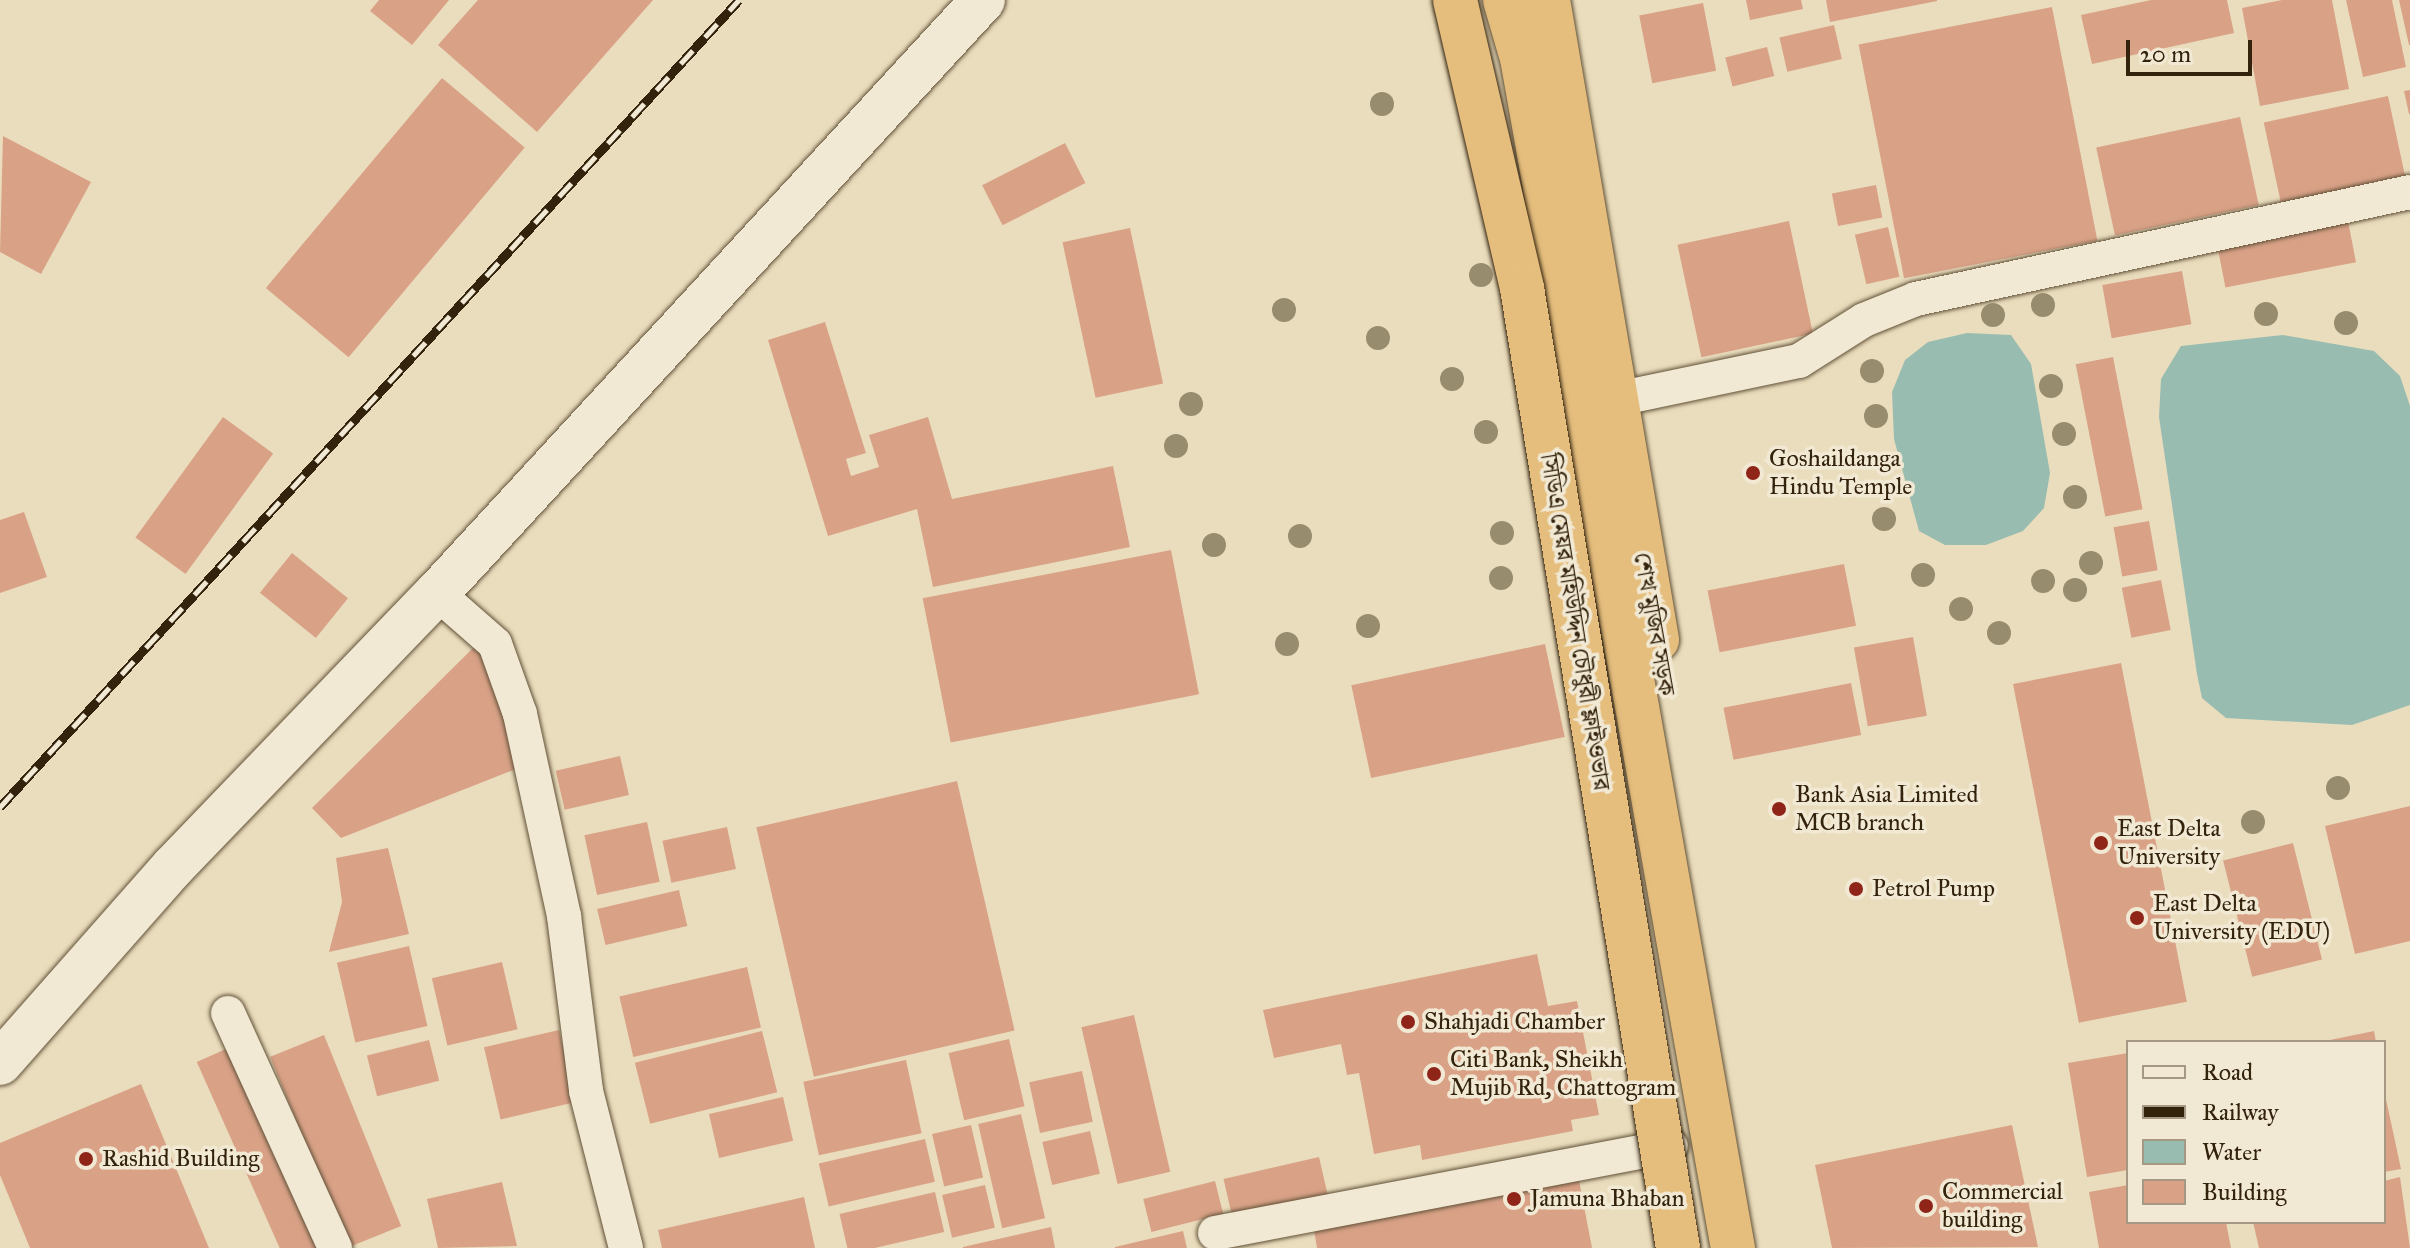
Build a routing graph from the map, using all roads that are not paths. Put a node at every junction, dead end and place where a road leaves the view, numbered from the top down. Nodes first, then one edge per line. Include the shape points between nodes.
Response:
1 (983, 0) edge
2 (1455, 0) edge
3 (1478, 0) edge
4 (1505, 0) edge
5 (1548, 0) edge
6 (2410, 192) edge
7 (1617, 399) junction
8 (437, 593) junction
9 (228, 1013) dead end
10 (9, 1036) edge
11 (1671, 1146) junction
12 (1215, 1233) dead end
13 (335, 1248) edge
14 (626, 1248) edge
15 (1678, 1248) edge
16 (1688, 1248) edge
17 (1733, 1248) edge
18 (1761, 1248) edge

1 - 8 main road
2 - 15 highway, সিডিএ মেয়র মহিউদ্দিন চৌধুরী ফ্লাইওভার, bridge via 1522,288
3 - 11 highway via 1529,265
4 - 17 highway via 1524,73
5 - 7 highway, শেখ মুজিব সড়ক
6 - 7 street via 1916,299 1864,320 1799,361
7 - 18 highway, শেখ মুজিব সড়ক
8 - 10 main road
8 - 14 street via 495,644 520,714 564,916 586,1091
9 - 13 street
11 - 12 street
11 - 16 highway

